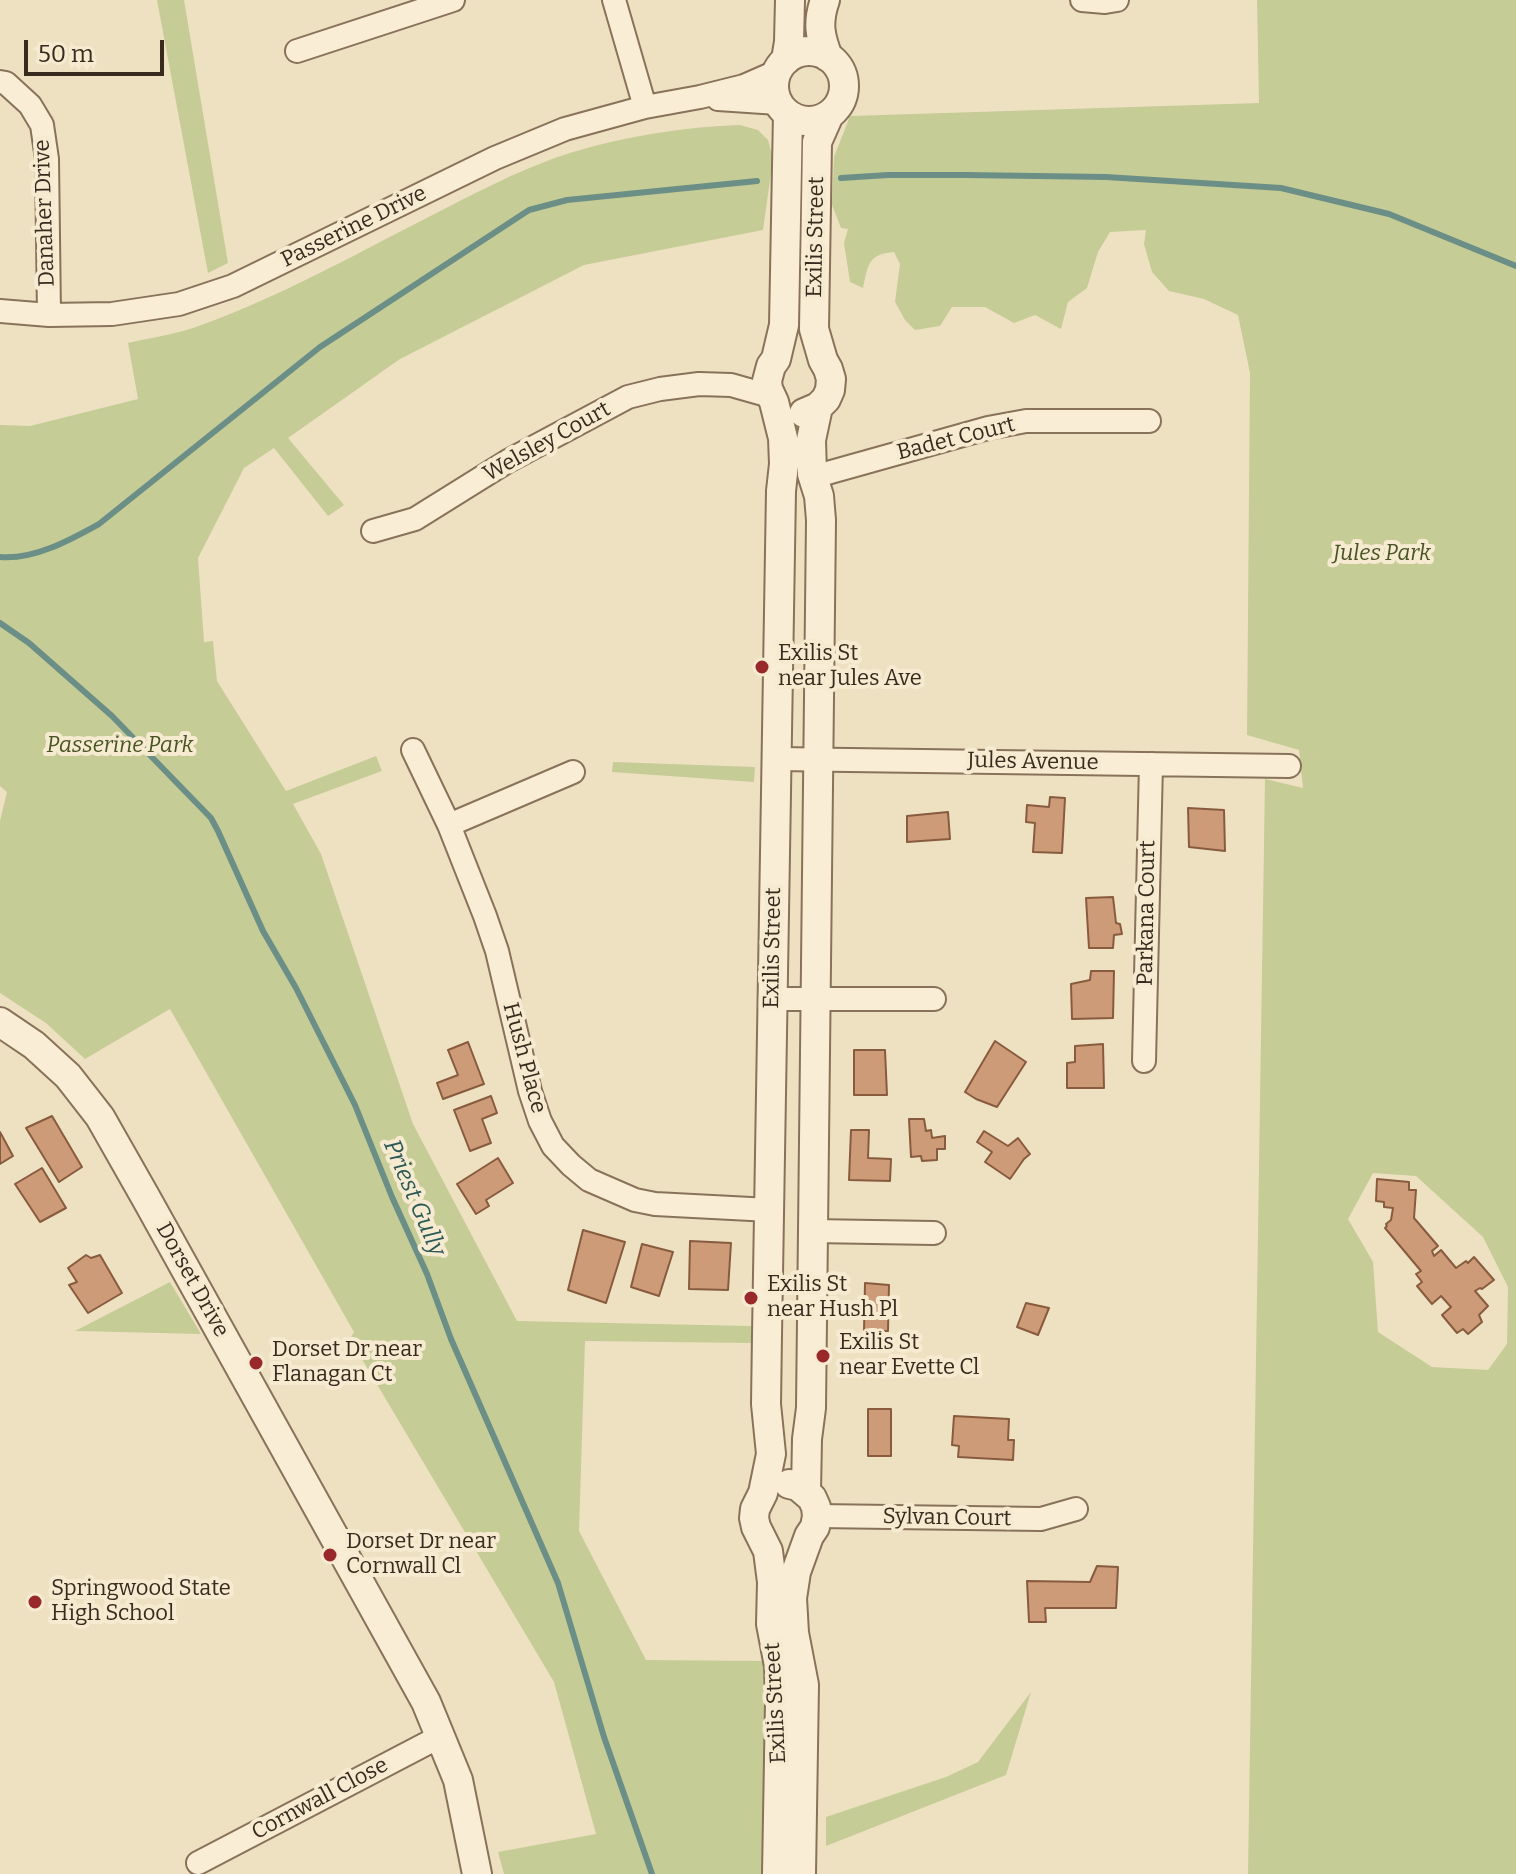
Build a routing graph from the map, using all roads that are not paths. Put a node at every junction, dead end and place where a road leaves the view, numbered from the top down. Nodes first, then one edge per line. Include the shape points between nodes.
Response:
1 (453, 0) edge
2 (614, 0) edge
3 (790, 0) edge
4 (825, 0) edge
5 (1082, 0) edge
6 (1117, 0) edge
7 (297, 51) dead end
8 (828, 57) junction
9 (781, 66) junction
10 (0, 82) edge
11 (700, 97) junction
12 (645, 107) junction
13 (783, 109) junction
14 (829, 115) junction
15 (0, 311) edge
16 (49, 315) junction
17 (823, 360) junction
18 (772, 383) junction
19 (818, 407) junction
20 (1149, 421) dead end
21 (813, 477) junction
22 (373, 531) dead end
23 (413, 750) dead end
24 (776, 759) junction
25 (818, 760) junction
26 (1151, 764) junction
27 (1289, 766) dead end
28 (573, 772) dead end
29 (449, 825) junction
30 (773, 999) junction
31 (815, 999) junction
32 (934, 999) dead end
33 (0, 1022) edge
34 (1144, 1061) dead end
35 (770, 1210) junction
36 (812, 1231) junction
37 (934, 1233) dead end
38 (763, 1493) junction
39 (1076, 1509) dead end
40 (811, 1515) junction
41 (761, 1535) junction
42 (441, 1736) junction
43 (198, 1863) dead end
44 (477, 1874) edge
45 (777, 1874) edge
46 (801, 1874) edge

1 - 7 street
2 - 12 street
3 - 9 street, Exilis Street via 789,42
4 - 8 street, Exilis Street via 820,36
5 - 6 street
8 - 9 street via 805,51
8 - 14 street, Exilis Street via 844,86
9 - 11 street, Passerine Drive via 744,86
9 - 13 street, Exilis Street via 774,84
10 - 16 street, Danaher Drive via 30,105 42,125
11 - 12 street, Passerine Drive
11 - 13 street, Passerine Drive
12 - 16 street, Passerine Drive via 565,129 495,158 233,286 179,304 112,314
13 - 14 street via 811,121
13 - 18 street, Exilis Street via 784,325
14 - 17 street, Exilis Street via 817,142 814,329
15 - 16 street, Passerine Drive
17 - 18 street via 805,350 784,353
17 - 19 street, Exilis Street via 830,390
18 - 19 street via 782,409 810,412
18 - 22 street, Welsley Court via 686,386 628,397 508,461 415,519
18 - 24 street, Exilis Street via 784,464
19 - 21 street, Exilis Street via 811,440
20 - 21 street, Badet Court via 1026,421
21 - 25 street, Exilis Street via 821,520
23 - 29 street, Hush Place
24 - 25 street, Jules Avenue
24 - 30 street, Exilis Street
25 - 26 street, Jules Avenue
25 - 31 street, Exilis Street
26 - 27 street, Jules Avenue
26 - 34 street, Parkana Court
28 - 29 street
29 - 35 street, Hush Place via 497,951 530,1091 553,1146 589,1180 635,1200
30 - 31 street
30 - 35 street, Exilis Street
31 - 32 street
31 - 36 street, Exilis Street
33 - 42 street, Dorset Drive via 68,1076 100,1117
35 - 38 street, Exilis Street via 766,1404 771,1454
36 - 37 street
36 - 40 street, Exilis Street via 807,1439
38 - 40 street via 780,1484 798,1486
38 - 41 street, Exilis Street via 755,1509
39 - 40 street, Sylvan Court via 1041,1519
40 - 41 street via 800,1543 779,1546
40 - 46 street, Exilis Street via 792,1598 804,1685
41 - 45 street, Exilis Street via 768,1551 779,1666
42 - 43 street, Cornwall Close
42 - 44 street, Dorset Drive via 458,1780

